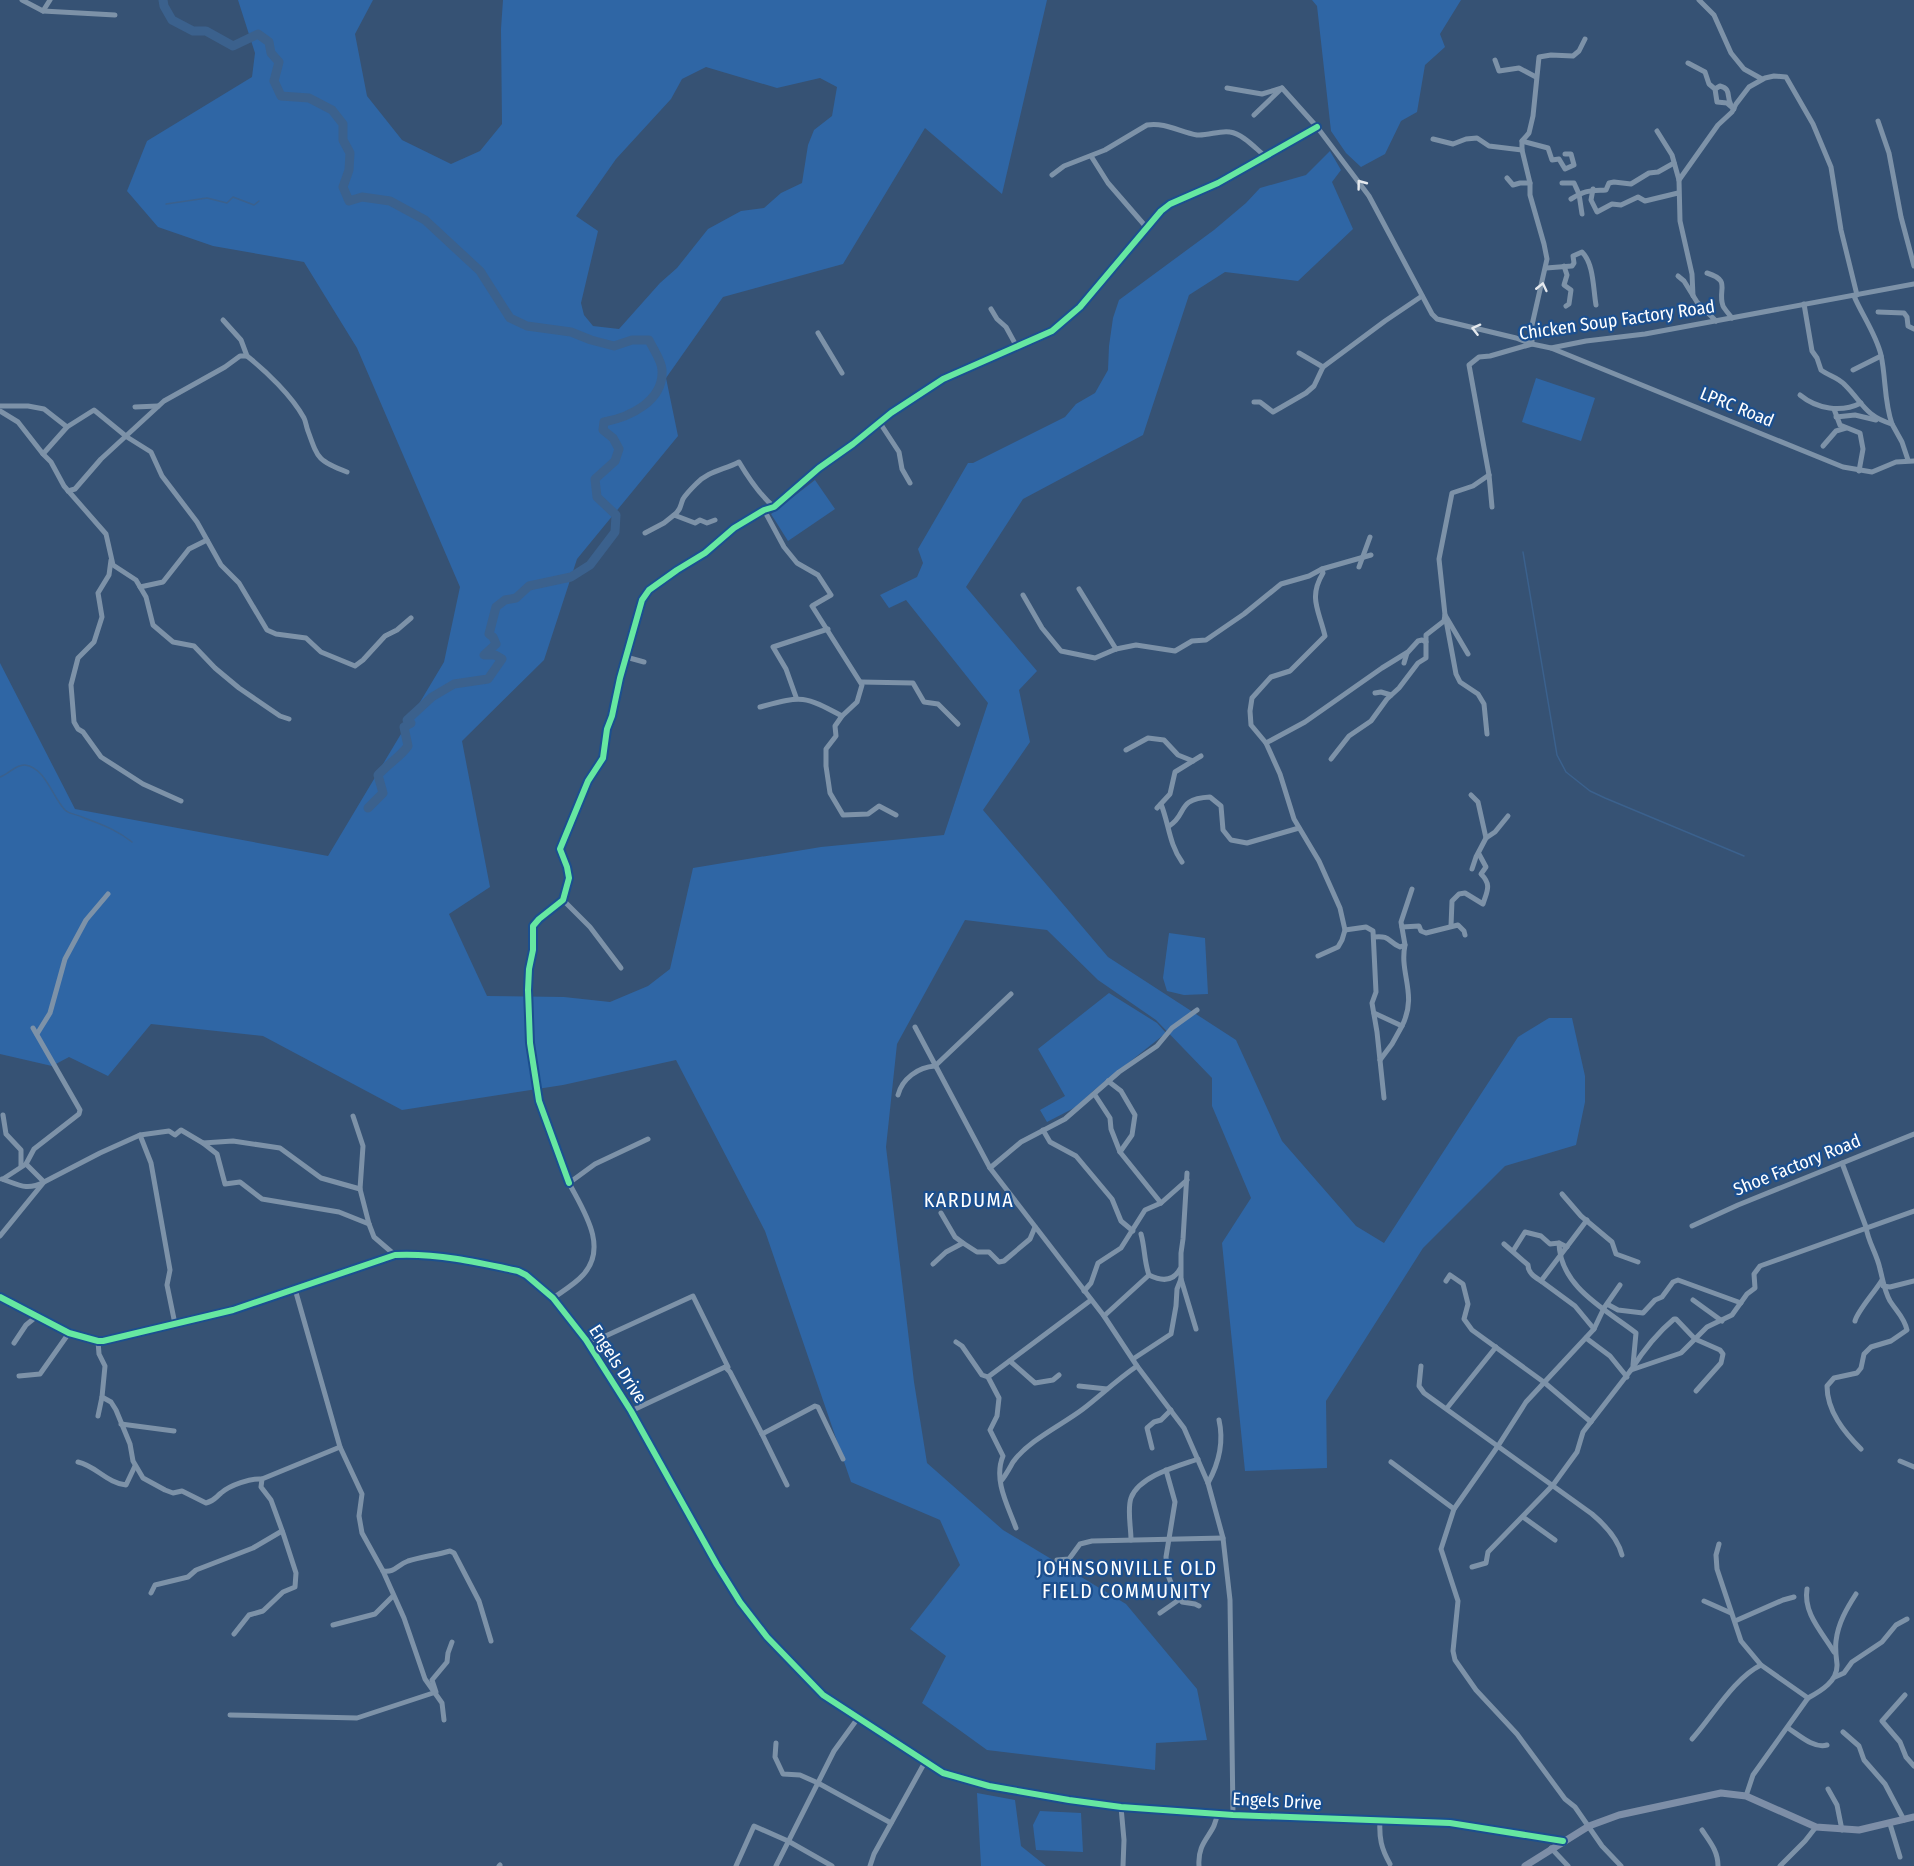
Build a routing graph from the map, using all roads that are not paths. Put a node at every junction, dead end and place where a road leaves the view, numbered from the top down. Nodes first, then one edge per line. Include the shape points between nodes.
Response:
1 (22, 0) edge
2 (50, 0) edge
3 (1699, 0) edge
4 (43, 11) junction
5 (115, 15) dead end
6 (1585, 39) dead end
7 (1495, 60) dead end
8 (1688, 63) dead end
9 (1536, 77) junction
10 (1762, 79) junction
11 (1227, 88) dead end
12 (1282, 88) junction
13 (1715, 89) junction
14 (1734, 109) junction
15 (1254, 115) dead end
16 (1878, 121) dead end
17 (1317, 128) junction
18 (1657, 131) dead end
19 (1433, 139) dead end
20 (1522, 141) junction
21 (1522, 150) junction
22 (1565, 154) dead end
23 (1091, 156) junction
24 (1265, 156) junction
25 (1674, 162) junction
26 (1052, 175) dead end
27 (1507, 178) dead end
28 (1679, 180) junction
29 (1530, 183) junction
30 (1562, 183) dead end
31 (1593, 189) junction
32 (1678, 193) junction
33 (1579, 194) junction
34 (1571, 199) dead end
35 (1582, 214) dead end
36 (1147, 228) junction
37 (1564, 266) junction
38 (1914, 266) edge
39 (1546, 268) junction
40 (1707, 273) dead end
41 (1678, 276) dead end
42 (1914, 284) edge
43 (1856, 295) junction
44 (1422, 296) junction
45 (1693, 296) junction
46 (1804, 304) junction
47 (1596, 305) dead end
48 (1566, 306) dead end
49 (991, 309) dead end
50 (1878, 312) dead end
51 (1732, 318) junction
52 (223, 320) dead end
53 (1716, 321) junction
54 (1914, 329) edge
55 (818, 333) dead end
56 (1532, 345) junction
57 (1017, 347) junction
58 (1551, 348) junction
59 (1299, 353) dead end
60 (247, 356) junction
61 (1881, 356) junction
62 (1323, 367) junction
63 (1853, 370) dead end
64 (842, 373) dead end
65 (1800, 395) dead end
66 (1254, 402) dead end
67 (1861, 404) junction
68 (0, 406) edge
69 (159, 406) junction
70 (135, 407) dead end
71 (1834, 409) junction
72 (0, 411) edge
73 (1836, 417) junction
74 (880, 423) junction
75 (1891, 423) junction
76 (67, 427) junction
77 (1846, 428) junction
78 (127, 437) junction
79 (1823, 446) dead end
80 (43, 454) junction
81 (1911, 461) edge
82 (1858, 471) junction
83 (347, 472) dead end
84 (1489, 475) junction
85 (910, 483) dead end
86 (68, 491) junction
87 (774, 507) junction
88 (1492, 507) dead end
89 (764, 510) junction
90 (674, 515) junction
91 (715, 520) dead end
92 (645, 533) dead end
93 (1370, 537) dead end
94 (207, 540) junction
95 (1371, 555) dead end
96 (1364, 557) junction
97 (111, 558) junction
98 (1359, 567) dead end
99 (1322, 569) junction
100 (140, 587) junction
101 (1079, 590) dead end
102 (1023, 595) dead end
103 (1445, 615) junction
104 (411, 618) dead end
105 (828, 629) junction
106 (1426, 642) junction
107 (1116, 649) junction
108 (1408, 652) junction
109 (1468, 654) dead end
110 (626, 657) junction
111 (644, 662) dead end
112 (1404, 663) dead end
113 (861, 682) junction
114 (1375, 693) dead end
115 (1391, 695) junction
116 (796, 698) junction
117 (760, 707) dead end
118 (842, 716) junction
119 (289, 719) dead end
120 (958, 724) dead end
121 (1487, 734) dead end
122 (1266, 743) junction
123 (1126, 750) dead end
124 (1202, 756) dead end
125 (1331, 759) dead end
126 (1192, 761) junction
127 (1471, 795) dead end
128 (181, 801) dead end
129 (896, 815) dead end
130 (1508, 816) dead end
131 (1168, 826) junction
132 (1299, 828) junction
133 (1486, 838) junction
134 (1479, 854) junction
135 (1182, 862) dead end
136 (1472, 869) dead end
137 (1412, 890) dead end
138 (108, 894) dead end
139 (563, 900) junction
140 (1451, 926) junction
141 (1402, 927) junction
142 (1345, 930) junction
143 (1465, 935) dead end
144 (1374, 937) junction
145 (1405, 945) junction
146 (1318, 956) dead end
147 (621, 968) dead end
148 (1011, 994) dead end
149 (1197, 1010) dead end
150 (1374, 1012) junction
151 (1402, 1026) junction
152 (33, 1028) dead end
153 (915, 1028) dead end
154 (37, 1034) junction
155 (1380, 1060) junction
156 (934, 1066) junction
157 (1108, 1081) junction
158 (898, 1095) dead end
159 (1095, 1095) junction
160 (1384, 1098) dead end
161 (3, 1114) dead end
162 (353, 1116) dead end
163 (1043, 1130) junction
164 (1914, 1134) edge
165 (140, 1135) junction
166 (648, 1139) dead end
167 (203, 1143) junction
168 (1120, 1152) junction
169 (1842, 1163) junction
170 (24, 1165) junction
171 (990, 1168) junction
172 (1187, 1173) dead end
173 (1, 1179) edge
174 (1187, 1180) junction
175 (44, 1182) junction
176 (570, 1183) junction
177 (360, 1189) junction
178 (1562, 1194) dead end
179 (1161, 1203) junction
180 (1914, 1211) edge
181 (941, 1213) dead end
182 (1587, 1220) junction
183 (369, 1224) junction
184 (1692, 1226) dead end
185 (1035, 1227) junction
186 (1866, 1227) junction
187 (1133, 1231) junction
188 (1141, 1234) dead end
189 (0, 1236) edge
190 (963, 1243) junction
191 (1559, 1243) junction
192 (1504, 1244) dead end
193 (1567, 1247) junction
194 (1513, 1251) junction
195 (395, 1255) junction
196 (1559, 1256) junction
197 (1638, 1262) dead end
198 (933, 1264) dead end
199 (1180, 1269) junction
200 (1149, 1275) junction
201 (1180, 1279) junction
202 (1446, 1281) dead end
203 (1541, 1281) junction
204 (1914, 1281) edge
205 (1882, 1283) junction
206 (1620, 1285) dead end
207 (295, 1289) junction
208 (1084, 1290) junction
209 (0, 1297) edge
210 (553, 1298) junction
211 (1091, 1299) junction
212 (1693, 1300) dead end
213 (1741, 1303) junction
214 (1606, 1306) junction
215 (37, 1316) junction
216 (1104, 1316) junction
217 (1722, 1321) junction
218 (1855, 1321) dead end
219 (175, 1324) junction
220 (1196, 1329) dead end
221 (1594, 1329) junction
222 (69, 1333) junction
223 (1586, 1338) junction
224 (1695, 1339) junction
225 (586, 1340) junction
226 (98, 1341) junction
227 (956, 1342) dead end
228 (14, 1343) dead end
229 (1496, 1347) junction
230 (1133, 1359) junction
231 (1010, 1361) junction
232 (1137, 1366) junction
233 (1421, 1366) dead end
234 (728, 1368) junction
235 (1631, 1370) junction
236 (1059, 1375) dead end
237 (19, 1376) dead end
238 (988, 1377) junction
239 (1627, 1377) junction
240 (1545, 1383) junction
241 (1079, 1386) dead end
242 (1107, 1389) junction
243 (1696, 1391) dead end
244 (102, 1397) junction
245 (1447, 1408) junction
246 (1171, 1410) junction
247 (631, 1411) junction
248 (98, 1416) dead end
249 (1219, 1420) dead end
250 (1591, 1422) junction
251 (122, 1424) junction
252 (174, 1431) dead end
253 (762, 1434) junction
254 (1498, 1446) junction
255 (340, 1447) junction
256 (1152, 1448) dead end
257 (1861, 1449) dead end
258 (843, 1459) dead end
259 (1198, 1459) junction
260 (1900, 1461) dead end
261 (78, 1462) dead end
262 (1391, 1462) dead end
263 (135, 1466) junction
264 (1914, 1467) edge
265 (1166, 1470) junction
266 (262, 1479) junction
267 (1000, 1481) junction
268 (1208, 1483) junction
269 (787, 1485) dead end
270 (1553, 1485) junction
271 (1454, 1509) junction
272 (1523, 1517) junction
273 (1016, 1528) dead end
274 (282, 1531) junction
275 (1223, 1538) junction
276 (1131, 1540) junction
277 (1169, 1540) junction
278 (1555, 1540) dead end
279 (1719, 1544) dead end
280 (1622, 1555) dead end
281 (1057, 1560) dead end
282 (1472, 1568) dead end
283 (382, 1571) junction
284 (1807, 1589) dead end
285 (151, 1593) dead end
286 (1856, 1594) dead end
287 (393, 1596) junction
288 (1794, 1597) dead end
289 (1180, 1599) junction
290 (1704, 1601) dead end
291 (1199, 1606) dead end
292 (1160, 1612) dead end
293 (1731, 1613) junction
294 (1907, 1619) dead end
295 (1735, 1621) junction
296 (333, 1625) dead end
297 (234, 1634) dead end
298 (491, 1641) dead end
299 (452, 1642) dead end
300 (1835, 1653) junction
301 (1761, 1665) junction
302 (1835, 1677) junction
303 (436, 1692) junction
304 (1905, 1695) dead end
305 (1808, 1698) junction
306 (230, 1715) dead end
307 (858, 1718) junction
308 (444, 1720) dead end
309 (1788, 1728) junction
310 (1843, 1732) dead end
311 (1692, 1739) dead end
312 (776, 1743) dead end
313 (1827, 1745) dead end
314 (925, 1762) junction
315 (1914, 1766) edge
316 (818, 1783) junction
317 (1828, 1789) dead end
318 (1746, 1796) junction
319 (1121, 1807) junction
320 (1217, 1813) junction
321 (1233, 1815) junction
322 (1914, 1817) edge
323 (1380, 1820) junction
324 (1904, 1820) junction
325 (891, 1823) junction
326 (1890, 1824) junction
327 (1588, 1826) junction
328 (1816, 1827) junction
329 (1702, 1830) dead end
330 (1842, 1830) junction
331 (788, 1841) junction
332 (1563, 1841) junction
333 (1551, 1848) junction
334 (1900, 1857) dead end
335 (1390, 1863) dead end
336 (736, 1866) edge
337 (776, 1866) edge
338 (832, 1866) edge
339 (870, 1866) edge
340 (1123, 1866) edge
341 (1199, 1866) edge
342 (1525, 1866) edge
343 (1568, 1866) edge
344 (1620, 1866) edge
345 (1718, 1866) edge
346 (1780, 1866) edge

1 - 4 street
2 - 4 street
3 - 10 street via 1714,15 1738,62
4 - 5 street
6 - 9 street via 1573,56 1539,57
7 - 9 street via 1499,71 1519,68
8 - 13 street via 1705,72
9 - 20 street via 1533,116 1529,133
10 - 14 street via 1749,87
10 - 43 street via 1786,77 1815,130 1831,167 1840,230
11 - 12 street via 1262,94
12 - 15 street
12 - 17 street
13 - 14 street via 1717,102
13 - 14 street via 1726,88
14 - 28 street
16 - 38 street
17 - 24 street
44 -> 17 street via 1369,196
18 - 25 street
19 - 21 street via 1453,144 1477,138 1489,146
20 - 21 street
20 - 22 street via 1548,148 1552,159 1559,159 1565,169 1574,165 1573,156
21 - 29 street
23 - 24 street via 1151,124 1197,135 1230,131
23 - 26 street via 1064,165
23 - 36 street via 1108,183
24 - 36 street via 1170,204
25 - 28 street
25 - 31 street via 1631,184 1614,182 1606,190
27 - 29 street via 1513,185
28 - 32 street
29 - 39 street
30 - 33 street via 1574,183
31 - 32 street via 1597,212 1638,197 1645,201
31 - 33 street
32 - 45 street
33 - 34 street
33 - 35 street
36 - 57 street via 1080,307 1052,331
37 - 39 street
37 - 47 street via 1572,266 1573,256 1585,253 1591,266
37 - 48 street via 1564,285 1571,294
56 -> 39 street via 1532,325
40 - 51 street via 1721,280 1723,307
41 - 45 street
42 - 43 street, Chicken Soup Factory Road
43 - 46 street, Chicken Soup Factory Road
43 - 61 street
56 -> 44 street via 1437,319
44 - 62 street
45 - 53 street
46 - 51 street, Chicken Soup Factory Road
46 - 67 street via 1812,351 1821,370 1845,384
49 - 57 street
50 - 54 street via 1904,313 1908,326
51 - 53 street, Chicken Soup Factory Road
52 - 60 street via 241,340
53 - 58 street, Chicken Soup Factory Road
55 - 64 street
56 - 58 street, Chicken Soup Factory Road
56 - 84 street, Chicken Soup Factory Road via 1479,357 1469,366
57 - 74 street via 943,379
58 - 82 street, LPRC Road
59 - 62 street
60 - 69 street via 240,356
60 - 83 street via 294,402 306,420 316,455 326,464
61 - 63 street
61 - 75 street
62 - 66 street via 1314,386 1273,412
65 - 71 street via 1811,404
67 - 71 street
67 - 75 street via 1869,414
68 - 76 street via 44,409
69 - 70 street
69 - 78 street
71 - 73 street
72 - 80 street via 18,422
73 - 75 street via 1855,415
73 - 77 street
74 - 85 street via 899,452
74 - 87 street
75 - 81 street
76 - 78 street via 94,410
76 - 80 street
77 - 79 street via 1836,431
77 - 82 street via 1860,433 1863,449
78 - 86 street via 100,459 75,489
78 - 94 street via 151,452 162,476
80 - 86 street
81 - 82 street, LPRC Road via 1896,462 1872,472
84 - 88 street, Chicken Soup Factory Road
84 - 103 street via 1452,493 1439,560
86 - 97 street via 106,534
87 - 89 street
87 - 90 street via 761,496 739,462 697,482
89 - 105 street via 784,547 797,563 818,575 831,595 812,606
89 - 110 street via 649,590 642,600
90 - 91 street via 695,523
90 - 92 street
93 - 96 street
94 - 100 street via 189,549 163,582
94 - 104 street via 221,566 248,596 267,630 306,638 321,652 355,666 385,636
95 - 96 street
96 - 98 street
96 - 99 street
97 - 100 street via 113,566 136,580
97 - 128 street via 109,575 98,593 102,616 94,642 78,658 71,685 74,722 101,757 143,784
99 - 107 street via 1281,584 1206,640 1192,641 1175,651 1136,645
99 - 122 street via 1314,594 1325,636 1290,671 1271,677 1252,698 1251,725
100 - 119 street via 153,625 172,642 194,646 239,688
101 - 107 street
102 - 107 street via 1061,651 1095,658
103 - 106 street via 1444,621 1426,635
103 - 109 street
103 - 121 street via 1456,674 1484,704
105 - 113 street
105 - 116 street via 773,647
106 - 108 street via 1418,641
106 - 115 street via 1426,658
108 - 112 street
108 - 122 street via 1305,722
110 - 111 street
110 - 139 street via 606,729 603,758 588,781 560,849 569,878
113 - 118 street via 857,702
113 - 120 street via 913,683 924,702 938,704
114 - 115 street
115 - 125 street via 1371,721 1349,736
116 - 117 street
116 - 118 street
118 - 129 street via 835,726 836,736 826,749 830,793 843,815 868,814 879,806
122 - 132 street
123 - 126 street via 1148,738 1164,740
124 - 126 street
126 - 131 street via 1175,772 1170,794 1159,806
127 - 133 street via 1478,802
130 - 133 street
131 - 132 street via 1177,820 1186,803 1210,797 1221,806 1223,830 1231,840 1247,843
131 - 135 street via 1174,851
132 - 142 street via 1336,898
133 - 134 street
134 - 136 street
134 - 140 street via 1486,867 1481,874 1488,885 1484,904 1465,893 1459,894 1452,901
137 - 141 street
138 - 154 street via 86,920 65,959 50,1013
139 - 147 street via 590,927
139 - 176 street via 533,926 528,990 530,1043 539,1101
140 - 141 street via 1426,933 1419,926
140 - 143 street via 1461,927
141 - 145 street
142 - 144 street via 1366,927
142 - 146 street via 1338,947
144 - 145 street via 1390,938 1400,947
144 - 150 street
145 - 151 street via 1410,991 1408,1014
148 - 156 street
149 - 157 street via 1172,1028 1157,1046
150 - 151 street
150 - 155 street
151 - 155 street
152 - 154 street
153 - 156 street
154 - 170 street via 80,1110 34,1149
155 - 160 street
156 - 158 street via 910,1075
156 - 171 street
157 - 159 street
157 - 168 street via 1121,1091 1136,1115 1132,1135
159 - 163 street via 1065,1119
159 - 168 street via 1110,1118
161 - 170 street via 6,1134 21,1150
162 - 177 street via 363,1146
163 - 171 street via 1021,1142
163 - 187 street via 1050,1142 1076,1156 1112,1199 1121,1221
164 - 169 street, Shoe Factory Road
165 - 167 street via 169,1131 175,1135 181,1130
165 - 175 street
165 - 219 street via 152,1163
166 - 176 street via 595,1164
167 - 177 street via 233,1141 280,1148 321,1178
167 - 183 street via 217,1154 225,1184 240,1182 262,1198 339,1212
168 - 179 street
169 - 184 street, Shoe Factory Road
169 - 186 street
170 - 173 street
170 - 175 street
171 - 185 street
172 - 174 street
173 - 175 street via 33,1188
174 - 179 street
174 - 199 street
175 - 189 street
176 - 210 street via 592,1228 595,1248 586,1273
177 - 183 street
178 - 182 street
179 - 187 street via 1145,1210
180 - 186 street
181 - 190 street
182 - 193 street
182 - 197 street via 1612,1242 1616,1254
183 - 195 street via 374,1237
185 - 190 street via 1030,1239 1004,1261
185 - 208 street
186 - 205 street
186 - 213 street via 1760,1266 1754,1274 1755,1288
187 - 208 street via 1121,1248 1098,1263
188 - 200 street
190 - 198 street
191 - 193 street
191 - 194 street via 1551,1245 1541,1236 1525,1232
191 - 196 street
192 - 194 street
193 - 196 street
194 - 203 street
195 - 207 street, Engels Drive
195 - 210 street, Engels Drive via 460,1258 518,1271
196 - 203 street
196 - 214 street via 1580,1292
199 - 200 street via 1176,1277 1168,1279 1158,1280
199 - 201 street
200 - 216 street
201 - 220 street
201 - 230 street via 1171,1334
202 - 229 street via 1450,1275 1463,1284 1468,1304 1464,1318 1472,1330
203 - 221 street via 1575,1306
204 - 205 street via 1890,1287
205 - 218 street
205 - 257 street via 1907,1330 1891,1341 1871,1347 1857,1373 1834,1378 1827,1386 1833,1413
206 - 214 street
207 - 219 street, Engels Drive
207 - 255 street
208 - 211 street
209 - 215 street, Engels Drive
210 - 225 street, Engels Drive
211 - 216 street
211 - 231 street
212 - 217 street
213 - 214 street via 1678,1280 1643,1313
213 - 217 street
214 - 221 street
214 - 235 street via 1636,1332
215 - 222 street, Engels Drive
215 - 228 street
216 - 230 street
217 - 224 street via 1707,1327
219 - 226 street, Engels Drive
221 - 223 street
222 - 226 street, Engels Drive
222 - 237 street via 40,1374
223 - 239 street via 1610,1356
223 - 240 street
224 - 235 street via 1681,1353
224 - 235 street via 1674,1319 1659,1331
224 - 243 street via 1723,1354 1721,1363
225 - 234 street via 599,1339 693,1296
225 - 247 street, Engels Drive
226 - 244 street via 105,1366
227 - 238 street via 982,1375
229 - 240 street
229 - 245 street
230 - 232 street
231 - 236 street via 1035,1383
231 - 238 street
232 - 242 street
232 - 246 street
233 - 245 street via 1419,1386
234 - 247 street
234 - 253 street
235 - 239 street
238 - 267 street via 999,1398 990,1430 1003,1456
239 - 250 street
240 - 250 street
240 - 254 street via 1526,1402
241 - 242 street
242 - 267 street via 1054,1426 1013,1463
244 - 248 street
244 - 251 street via 111,1402
245 - 254 street
246 - 256 street via 1147,1428
246 - 259 street
247 - 307 street, Engels Drive via 749,1615 823,1695
249 - 268 street via 1223,1436
250 - 270 street via 1583,1432 1577,1452
251 - 252 street
251 - 263 street
253 - 258 street via 815,1406
253 - 269 street
254 - 270 street
254 - 271 street
255 - 266 street
255 - 283 street via 362,1494 362,1533
259 - 265 street
259 - 268 street
260 - 264 street
261 - 263 street via 89,1464 116,1484 126,1485
262 - 271 street
263 - 266 street via 143,1478 165,1490 182,1491 206,1503 222,1491
265 - 276 street via 1134,1492 1130,1500
265 - 277 street via 1175,1502
266 - 274 street via 261,1487 271,1500
267 - 273 street
268 - 275 street
270 - 272 street
270 - 280 street via 1600,1521
271 - 327 street via 1441,1549 1458,1601 1455,1660
272 - 278 street
272 - 282 street via 1488,1552 1486,1563
274 - 285 street via 188,1577 155,1584
274 - 297 street via 296,1573 295,1587 262,1611 249,1615
275 - 277 street
275 - 321 street via 1230,1600
276 - 277 street
276 - 281 street via 1080,1544 1072,1557
277 - 289 street via 1168,1575
279 - 293 street via 1717,1569
283 - 287 street
283 - 298 street via 390,1572 407,1561 454,1553 479,1601
284 - 300 street via 1805,1599 1810,1616
286 - 300 street via 1842,1618
287 - 296 street via 375,1614
287 - 303 street via 412,1637 418,1665
288 - 295 street
289 - 291 street
289 - 292 street
290 - 293 street
293 - 295 street
294 - 302 street
295 - 301 street via 1741,1641
299 - 303 street via 447,1662 432,1680
300 - 302 street
301 - 305 street
301 - 311 street via 1728,1694
302 - 305 street
303 - 306 street via 357,1718
303 - 308 street
304 - 315 street via 1882,1721
305 - 309 street
307 - 314 street, Engels Drive
307 - 316 street
309 - 313 street via 1820,1747
309 - 318 street via 1753,1775
310 - 324 street via 1859,1746 1864,1760 1885,1784
312 - 316 street via 775,1757 783,1774 800,1775
314 - 319 street, Engels Drive via 943,1773 989,1786
314 - 325 street
316 - 325 street
316 - 331 street
317 - 330 street
318 - 327 main road via 1721,1792
318 - 328 main road
319 - 320 street, Engels Drive
319 - 340 street
320 - 321 street, Engels Drive
320 - 341 street via 1217,1821 1198,1854
321 - 323 street, Engels Drive
322 - 324 main road
323 - 332 street, Engels Drive via 1450,1823
323 - 335 street via 1379,1840
324 - 326 main road
325 - 339 street
326 - 330 main road
326 - 334 street
327 - 332 main road
327 - 344 street
328 - 330 main road
328 - 346 street
329 - 345 street via 1713,1846
331 - 336 street via 754,1826
331 - 337 street
331 - 338 street
332 - 333 main road
333 - 342 main road
333 - 343 street

